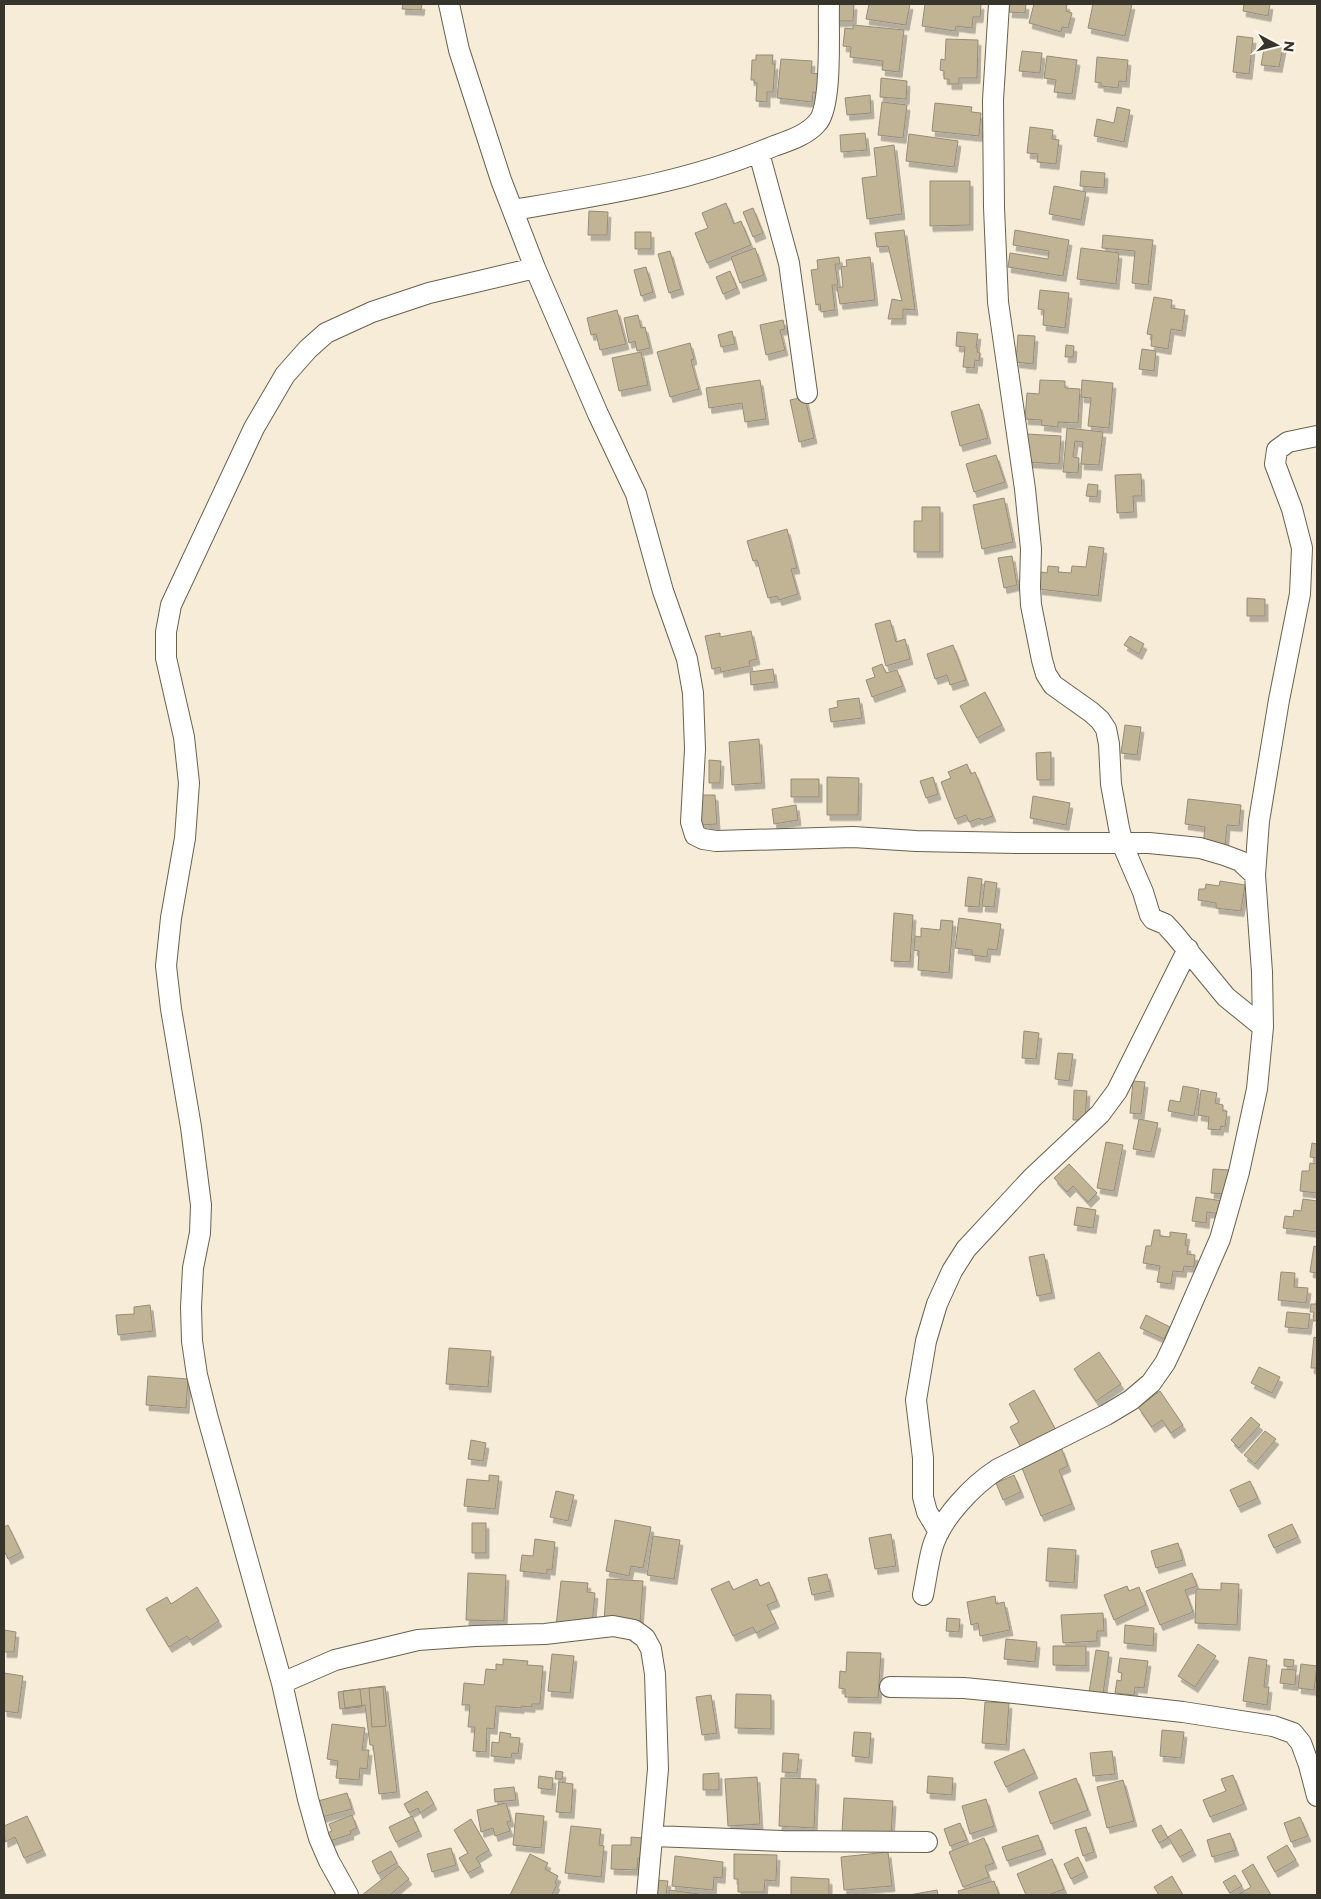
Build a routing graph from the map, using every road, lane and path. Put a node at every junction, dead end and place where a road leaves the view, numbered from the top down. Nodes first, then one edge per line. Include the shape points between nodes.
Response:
1 (450, 4) edge
2 (829, 4) edge
3 (999, 4) edge
4 (759, 153) junction
5 (513, 210) junction
6 (535, 268) junction
7 (807, 393) dead end
8 (1317, 436) edge
9 (1123, 843) junction
10 (1255, 874) junction
11 (1188, 949) junction
12 (1263, 1027) junction
13 (939, 1532) junction
14 (924, 1595) dead end
15 (282, 1682) junction
16 (890, 1687) dead end
17 (1317, 1796) edge
18 (653, 1836) junction
19 (927, 1842) dead end
20 (348, 1895) edge
21 (647, 1895) edge

1 - 5 street via 459,50
2 - 4 street via 825,106 818,123 799,136
3 - 9 street via 993,100 998,302 1026,498 1031,549 1031,605 1042,660 1053,686 1091,712 1106,729 1114,806
4 - 5 street via 632,190
4 - 7 street via 789,263
5 - 6 street
6 - 9 street via 636,494 662,592 687,659 695,748 691,822 695,835 716,841 853,837 916,841
6 - 15 street via 429,293 372,312 326,333 308,349 284,375 254,428 171,605 166,632 166,658 184,737 189,783 166,966 201,1205 200,1233 193,1268 192,1341 207,1415
8 - 10 street via 1288,442 1277,450 1275,464 1302,548 1300,594 1259,822
9 - 10 street via 1200,848 1240,862
9 - 11 street via 1150,915 1167,925
10 - 12 street
11 - 12 street via 1226,997
11 - 13 street via 1117,1090 1100,1114 1032,1178 966,1249 937,1304 926,1341 916,1400 923,1458 923,1497 927,1512
12 - 13 street via 1257,1089 1220,1239 1165,1363 1151,1383 1131,1400 982,1479
13 - 14 street via 932,1548
15 - 18 street via 335,1660 418,1640 545,1634 613,1626 634,1630 645,1638 651,1649 655,1674 658,1769
15 - 20 street via 320,1838
16 - 17 street via 1005,1692 1192,1713 1284,1728 1301,1743
18 - 19 street
18 - 21 street

